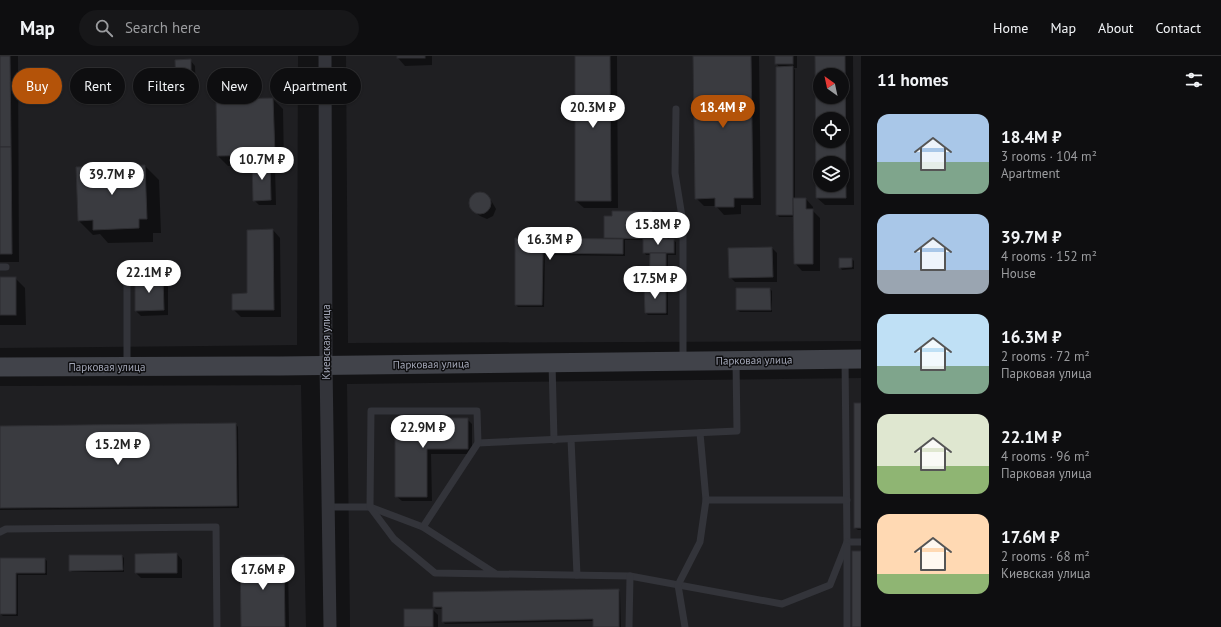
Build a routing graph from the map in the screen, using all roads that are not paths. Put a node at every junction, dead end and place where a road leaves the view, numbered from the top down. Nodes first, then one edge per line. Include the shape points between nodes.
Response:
1 (325, 56) edge
2 (676, 109) dead end
3 (127, 283) dead end
4 (853, 359) edge
5 (736, 360) junction
6 (683, 361) junction
7 (552, 362) junction
8 (326, 365) junction
9 (0, 367) edge
10 (127, 367) junction
11 (700, 433) junction
12 (571, 439) junction
13 (554, 440) junction
14 (478, 443) junction
15 (706, 500) junction
16 (847, 500) junction
17 (328, 507) junction
18 (370, 507) junction
19 (423, 526) junction
20 (0, 532) edge
21 (847, 542) junction
22 (861, 542) edge
23 (496, 574) junction
24 (577, 575) junction
25 (630, 576) junction
26 (678, 585) junction
27 (217, 627) edge
28 (330, 627) edge
29 (629, 627) edge
30 (685, 627) edge
31 (847, 627) edge

1 - 8 street, Киевская улица
2 - 6 lane via 676,173 683,223
3 - 10 lane
4 - 5 main road, Парковая улица
4 - 16 lane
5 - 6 main road, Парковая улица
5 - 11 lane via 738,432
6 - 7 main road, Парковая улица
7 - 8 main road, Парковая улица
7 - 13 lane
8 - 10 main road, Парковая улица
8 - 17 street, Киевская улица
9 - 10 main road, Парковая улица
11 - 12 lane
11 - 15 lane
12 - 13 lane
12 - 24 lane
13 - 14 lane
14 - 18 lane via 477,411 371,411
14 - 19 lane
15 - 16 lane
15 - 26 lane via 700,542
16 - 21 lane
17 - 18 lane
17 - 28 street, Киевская улица
18 - 19 lane
18 - 23 lane via 394,539 435,573
19 - 23 lane
20 - 27 lane via 6,529 216,526
21 - 22 lane
21 - 26 lane via 830,585 782,604
21 - 31 lane
23 - 24 lane
24 - 25 lane
25 - 26 lane
25 - 29 lane
26 - 30 lane

